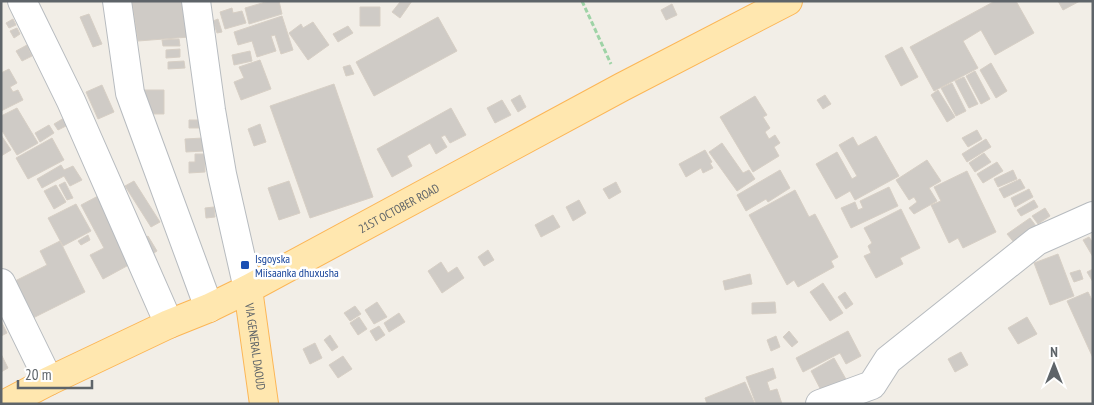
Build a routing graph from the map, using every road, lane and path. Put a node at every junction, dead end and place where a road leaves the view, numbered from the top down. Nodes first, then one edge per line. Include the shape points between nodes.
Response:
1 (22, 1) edge
2 (117, 1) edge
3 (196, 1) edge
4 (582, 1) edge
5 (788, 1) edge
6 (622, 87) junction
7 (1093, 216) edge
8 (1, 283) edge
9 (248, 289) junction
10 (209, 308) junction
11 (169, 324) junction
12 (49, 381) junction
13 (877, 394) edge
14 (5, 404) edge
15 (264, 404) edge
16 (820, 404) edge

1 - 11 street
2 - 10 street via 130,93
3 - 9 street via 210,110
4 - 6 path
5 - 6 main road, 21ST OCTOBER ROAD
6 - 9 main road, 21ST OCTOBER ROAD
7 - 13 street via 1037,241 888,360
8 - 12 street
9 - 10 main road, 21ST OCTOBER ROAD
9 - 15 main road, VIA GENERAL DAOUD
10 - 11 main road, 21ST OCTOBER ROAD
11 - 12 main road, 21ST OCTOBER ROAD
12 - 14 main road, 21ST OCTOBER ROAD
13 - 16 street

